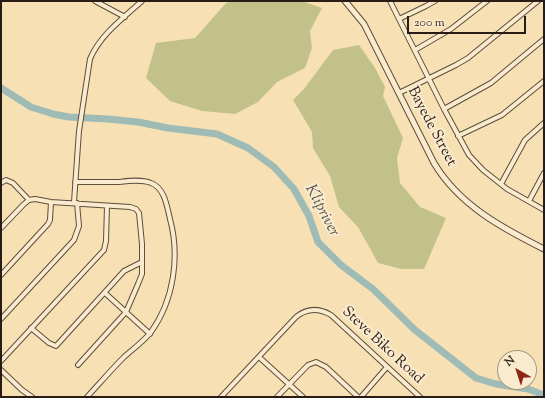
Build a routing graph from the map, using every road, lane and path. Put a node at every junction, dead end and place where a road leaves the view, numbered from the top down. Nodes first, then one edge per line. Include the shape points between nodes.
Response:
1 (95, 1) edge
2 (142, 1) edge
3 (346, 1) edge
4 (390, 1) edge
5 (435, 1) edge
6 (487, 1) edge
7 (538, 1) edge
8 (125, 17) junction
9 (399, 19) junction
10 (544, 39) edge
11 (415, 50) junction
12 (429, 79) junction
13 (544, 81) edge
14 (399, 93) junction
15 (444, 109) junction
16 (544, 123) edge
17 (458, 136) junction
18 (544, 173) edge
19 (75, 182) junction
20 (1, 183) edge
21 (501, 184) junction
22 (29, 200) junction
23 (529, 201) junction
24 (51, 202) junction
25 (76, 202) junction
26 (107, 206) junction
27 (544, 210) edge
28 (1, 228) edge
29 (544, 249) edge
30 (142, 262) junction
31 (1, 275) edge
32 (105, 293) junction
33 (126, 312) junction
34 (1, 319) edge
35 (31, 328) junction
36 (150, 334) junction
37 (259, 357) junction
38 (1, 360) edge
39 (78, 365) dead end
40 (387, 367) junction
41 (1, 370) edge
42 (290, 384) junction
43 (29, 396) edge
44 (87, 397) edge
45 (221, 397) edge
46 (277, 397) edge
47 (303, 397) edge
48 (358, 397) edge
49 (361, 397) edge
50 (420, 397) edge

1 - 8 street
2 - 8 street
3 - 14 street, Bayede Street via 364,24
4 - 9 street
5 - 9 street
6 - 11 street via 451,29
7 - 12 street via 468,58
8 - 19 street via 102,39 90,59 79,131
9 - 11 street
10 - 15 street via 491,83
11 - 12 street
12 - 14 street
12 - 15 street
13 - 17 street via 502,115
14 - 29 street, Bayede Street via 434,163 446,181 486,217
15 - 17 street
16 - 21 street via 526,140
17 - 21 street via 474,161
18 - 23 street
19 - 25 street
19 - 36 street via 149,182 163,195 174,236 174,270 171,288
20 - 22 street via 6,180 11,182
21 - 23 street
22 - 24 street
22 - 28 street
23 - 27 street
24 - 25 street
24 - 31 street via 48,224
25 - 26 street
25 - 34 street via 79,226 74,240
26 - 30 street via 130,206 139,213
26 - 35 street via 104,250
30 - 32 street via 124,271
30 - 33 street via 142,274
32 - 33 street
32 - 35 street via 56,346
33 - 36 street
33 - 39 street
35 - 38 street
36 - 44 street via 123,358
37 - 40 street, Steve Biko Road via 296,317 307,311 316,310 331,315
37 - 42 street
37 - 45 street, Steve Biko Road
40 - 49 street
40 - 50 street, Steve Biko Road
41 - 43 street
42 - 46 street
42 - 47 street
42 - 48 street via 308,365 319,362

